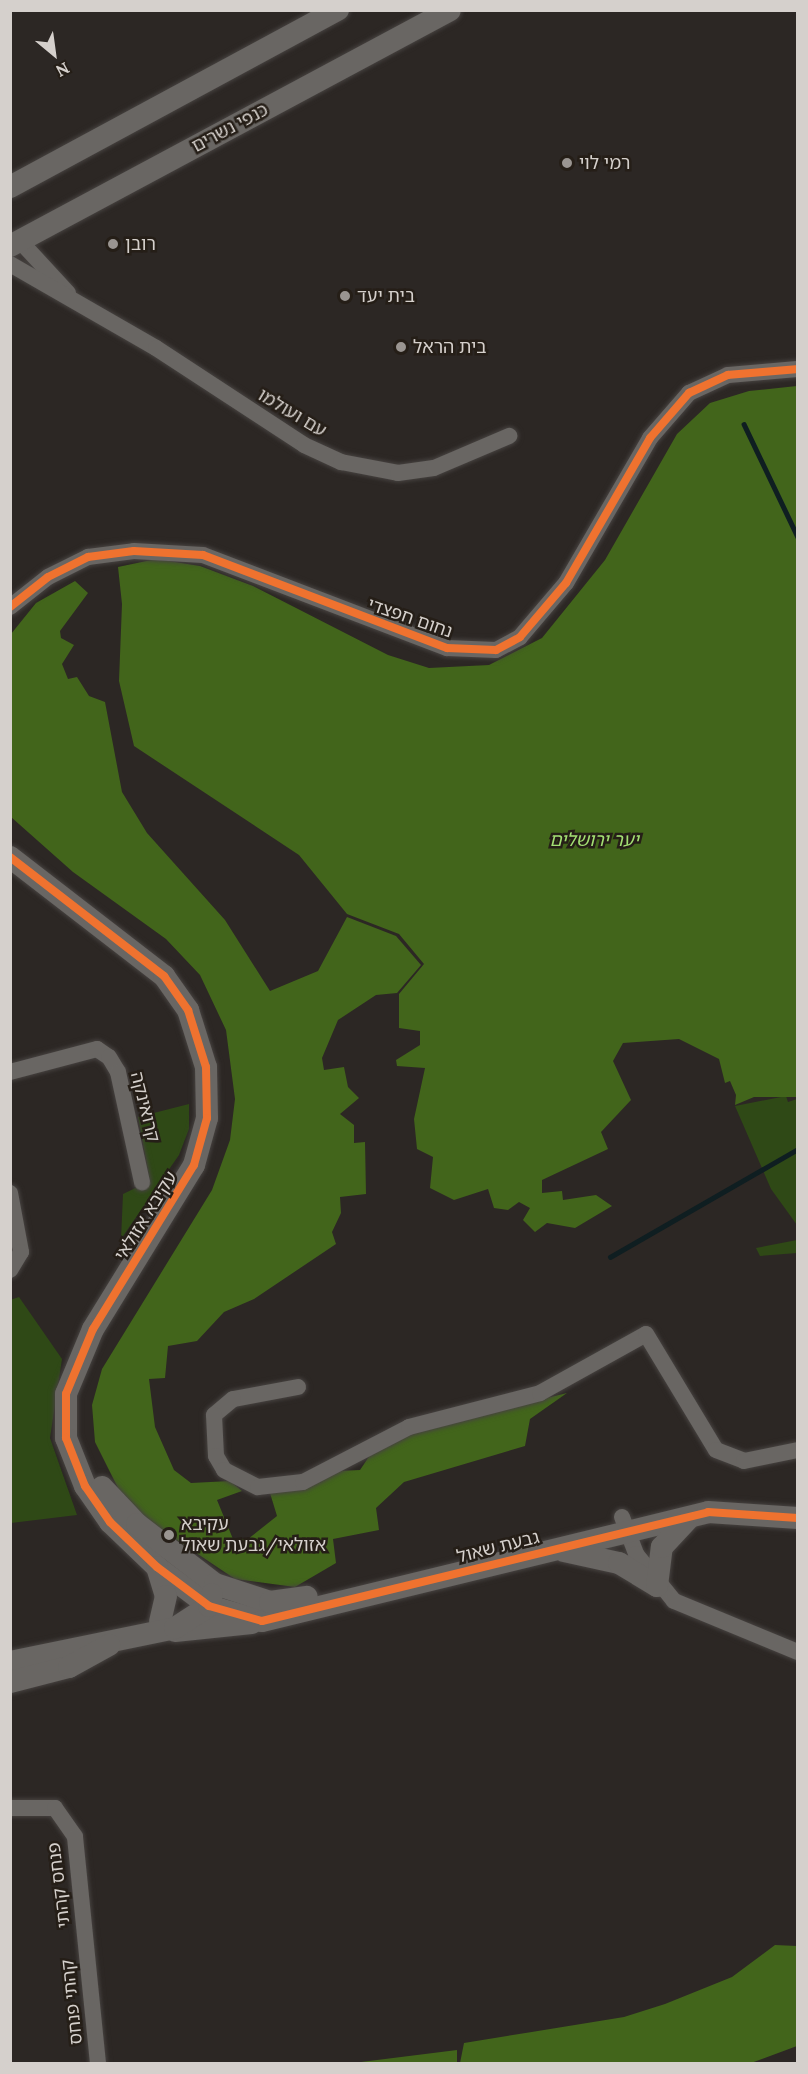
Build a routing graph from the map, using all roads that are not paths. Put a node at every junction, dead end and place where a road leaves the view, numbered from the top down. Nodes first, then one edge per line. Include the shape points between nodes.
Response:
1 (338, 10) edge
2 (450, 10) edge
3 (10, 187) edge
4 (15, 243) edge
5 (10, 264) edge
6 (75, 300) junction
7 (798, 369) edge
8 (509, 436) dead end
9 (10, 607) edge
10 (10, 838) edge
11 (10, 857) edge
12 (10, 1072) edge
13 (142, 1182) dead end
14 (10, 1193) edge
15 (14, 1266) edge
16 (298, 1387) dead end
17 (798, 1450) edge
18 (798, 1502) edge
19 (695, 1515) junction
20 (798, 1518) edge
21 (624, 1524) junction
22 (551, 1550) junction
23 (157, 1567) junction
24 (657, 1586) junction
25 (207, 1596) junction
26 (262, 1621) junction
27 (147, 1631) junction
28 (798, 1652) edge
29 (10, 1662) edge
30 (10, 1682) edge
31 (10, 1808) edge
32 (85, 1936) joint
33 (98, 2064) edge

1 - 3 street
2 - 4 street, כנפי נשרים
4 - 6 street, עם ועולמו
5 - 6 street, עם ועולמו via 42,287
6 - 8 street, עם ועולמו via 304,445 340,462 398,473 434,468
7 - 9 street, נחום חפצדי via 728,375 689,393 650,438 566,584 520,637 496,650 447,648 203,555 135,551 88,557 48,577
10 - 25 street, עקיבא אזולאי via 177,969 200,1003 216,1044 222,1091 208,1165 90,1362 79,1417 84,1452 117,1507
11 - 23 street, עקיבא אזולאי via 164,976 188,1010 206,1067 207,1118 194,1166 93,1329 66,1395 66,1437 85,1486 110,1522
12 - 13 street, קרואינקה via 97,1049 118,1072
14 - 15 street via 20,1244
16 - 17 street via 233,1399 214,1415 216,1456 224,1470 258,1487 303,1482 409,1427 540,1393 646,1334 716,1450 744,1461
18 - 21 street, גבעת שאול via 706,1498
19 - 20 street, גבעת שאול via 732,1511
19 - 21 street, גבעת שאול
19 - 24 street via 678,1525 662,1546
21 - 22 street, גבעת שאול
21 - 24 street
21 - 25 street, גבעת שאול via 286,1602
22 - 24 street via 619,1563
22 - 26 street, גבעת שאול
23 - 25 street, עקיבא אזולאי
23 - 27 street via 166,1596
24 - 28 street via 688,1611
25 - 26 street, גבעת שאול
25 - 27 street
26 - 27 street
27 - 29 street
27 - 30 street via 69,1667
31 - 32 street, פנחס קהתי via 55,1808 75,1837
32 - 33 street, קהתי פנחס

